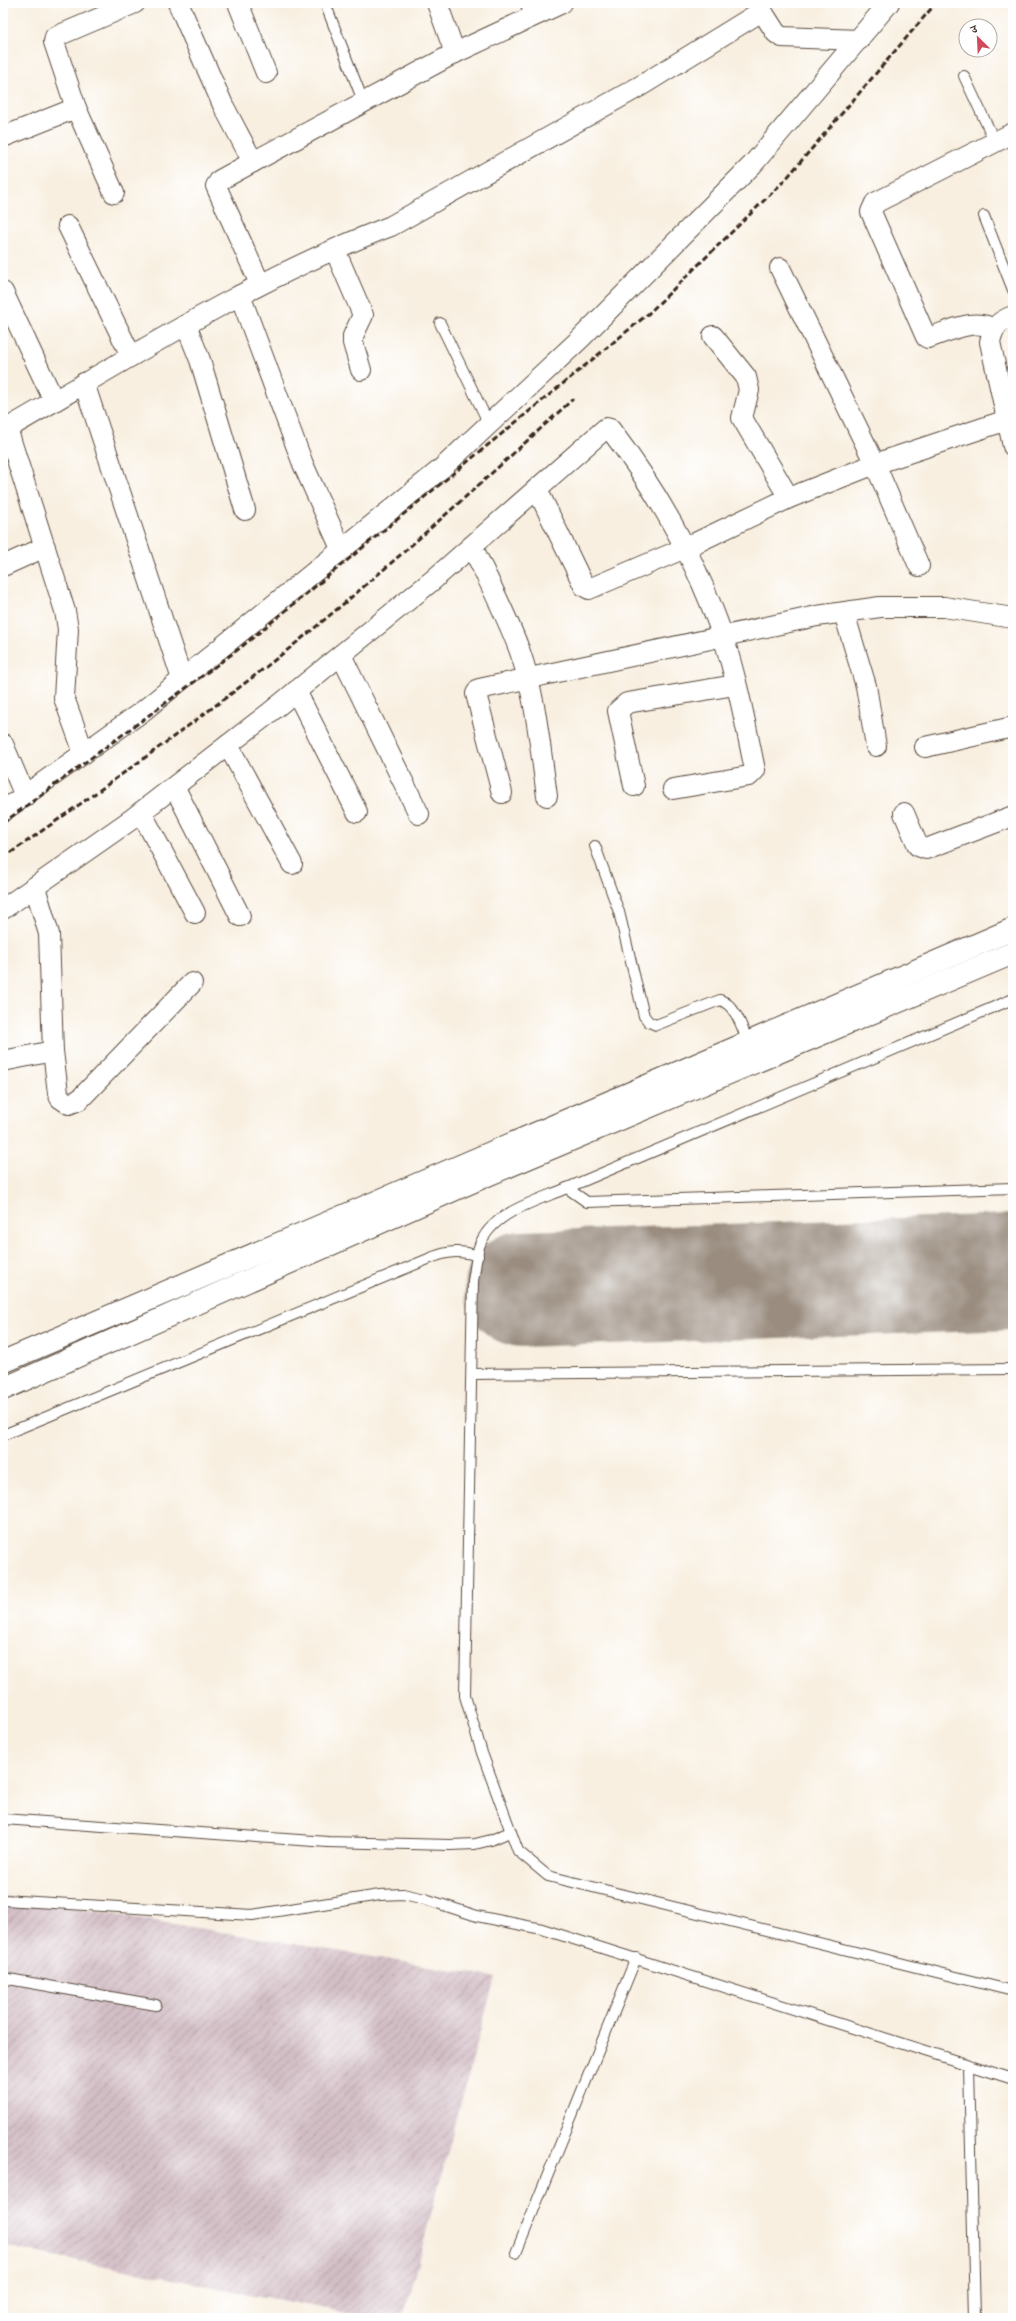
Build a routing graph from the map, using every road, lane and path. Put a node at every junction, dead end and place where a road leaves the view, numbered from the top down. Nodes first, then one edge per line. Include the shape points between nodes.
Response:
1 (135, 3) edge
2 (178, 3) edge
3 (238, 3) edge
4 (325, 3) edge
5 (437, 3) edge
6 (562, 3) edge
7 (889, 3) edge
8 (761, 7) edge
9 (528, 10) edge
10 (859, 40) junction
11 (455, 53) junction
12 (266, 72) dead end
13 (964, 76) dead end
14 (363, 101) junction
15 (76, 108) junction
16 (1013, 133) edge
17 (3, 137) edge
18 (995, 142) junction
19 (252, 162) junction
20 (114, 193) dead end
21 (984, 216) dead end
22 (68, 226) dead end
23 (335, 250) junction
24 (780, 268) dead end
25 (260, 284) junction
26 (1013, 290) edge
27 (3, 292) edge
28 (240, 295) junction
29 (1013, 316) edge
30 (440, 323) dead end
31 (186, 325) junction
32 (993, 330) junction
33 (713, 336) dead end
34 (131, 356) junction
35 (361, 370) dead end
36 (84, 384) junction
37 (54, 401) junction
38 (1007, 420) junction
39 (489, 424) junction
40 (5, 430) edge
41 (1013, 446) edge
42 (875, 464) junction
43 (537, 490) junction
44 (789, 498) junction
45 (246, 510) dead end
46 (472, 546) junction
47 (45, 547) junction
48 (685, 548) junction
49 (342, 551) junction
50 (3, 566) edge
51 (919, 566) dead end
52 (844, 612) junction
53 (1013, 618) edge
54 (723, 637) junction
55 (341, 655) junction
56 (527, 678) junction
57 (182, 679) junction
58 (735, 685) junction
59 (296, 691) junction
60 (1013, 726) edge
61 (3, 744) edge
62 (228, 744) junction
63 (876, 746) dead end
64 (925, 747) dead end
65 (84, 753) junction
66 (634, 786) dead end
67 (175, 788) junction
68 (673, 789) dead end
69 (502, 793) dead end
70 (25, 796) junction
71 (547, 796) dead end
72 (3, 811) edge
73 (141, 812) junction
74 (357, 812) dead end
75 (904, 813) dead end
76 (419, 814) dead end
77 (1013, 816) edge
78 (595, 846) dead end
79 (292, 864) dead end
80 (35, 887) junction
81 (3, 909) edge
82 (194, 913) dead end
83 (240, 916) dead end
84 (1013, 929) edge
85 (1013, 953) edge
86 (192, 983) dead end
87 (1013, 999) edge
88 (748, 1042) junction
89 (53, 1051) junction
90 (3, 1061) edge
91 (567, 1188) junction
92 (1013, 1188) edge
93 (478, 1256) junction
94 (3, 1362) edge
95 (1013, 1369) edge
96 (472, 1374) junction
97 (3, 1389) edge
98 (3, 1435) edge
99 (3, 1819) edge
100 (510, 1832) junction
101 (3, 1900) edge
102 (636, 1958) junction
103 (3, 1978) edge
104 (1013, 1991) edge
105 (156, 2005) dead end
106 (970, 2066) junction
107 (1013, 2080) edge
108 (516, 2254) dead end
109 (975, 2318) edge

1 - 15 street via 53,39
2 - 19 street via 223,105
3 - 12 street
4 - 14 lane
5 - 11 street
6 - 9 street
7 - 10 street
8 - 10 street via 776,33 782,37
8 - 23 street via 642,85 392,226
9 - 11 street
10 - 39 street via 753,164 580,339
11 - 14 street
13 - 18 lane
14 - 19 street
15 - 17 street
15 - 20 street
16 - 18 street
18 - 32 street via 874,203 871,212 928,338 974,324 988,326
19 - 25 street via 220,180 216,186
21 - 26 lane
22 - 34 street
23 - 25 street
23 - 35 street via 363,315 353,336
24 - 42 street
25 - 28 street
27 - 37 street
28 - 31 street
28 - 49 street via 302,464
29 - 32 street via 1002,320
30 - 39 lane
31 - 34 street
31 - 45 street via 200,360
32 - 38 street via 990,342
33 - 44 street via 746,377 749,390 742,418
34 - 36 street
36 - 37 street
36 - 57 street
37 - 40 street
38 - 41 street
38 - 42 street
39 - 49 street via 441,469
40 - 47 street
42 - 44 street
42 - 51 street
43 - 46 street
43 - 48 street via 586,589
43 - 48 street via 604,429 610,429 639,468
44 - 48 street
46 - 55 street
46 - 56 street via 519,649
47 - 50 street
47 - 65 street via 68,629 64,698
48 - 54 street
49 - 57 street
52 - 53 street via 912,605 985,612
52 - 54 street
52 - 63 street via 866,686
54 - 56 street
54 - 58 street
55 - 59 street
55 - 76 street
56 - 69 street via 479,689 476,694
56 - 71 street via 536,718
57 - 65 street via 143,711
58 - 66 street via 627,703 622,706 618,711
58 - 68 street via 756,770 754,774
59 - 62 street
59 - 74 street
60 - 64 street
61 - 70 street
62 - 67 street
62 - 79 street
65 - 70 street
67 - 73 street
67 - 83 street
70 - 72 street
73 - 80 street
73 - 82 street
75 - 77 street via 918,846 926,849
78 - 88 lane via 619,912 644,1016 648,1022 656,1024 720,1000 727,1002 732,1008
80 - 81 street
80 - 89 street via 49,934
84 - 88 main road
85 - 97 main road via 485,1176
86 - 89 street via 74,1103 65,1102 58,1093
87 - 91 lane
88 - 94 main road
89 - 90 street
91 - 92 lane via 587,1202
91 - 93 lane via 503,1216 491,1228
93 - 96 lane via 473,1281
93 - 98 lane via 467,1252 449,1251 433,1256
95 - 96 lane
96 - 100 lane via 465,1696
99 - 100 lane via 328,1842 475,1844
100 - 104 lane via 518,1851 548,1876
101 - 102 lane via 252,1915 380,1895 403,1894 477,1916 542,1929
102 - 106 lane
102 - 108 lane
103 - 105 lane
106 - 107 lane
106 - 109 lane

